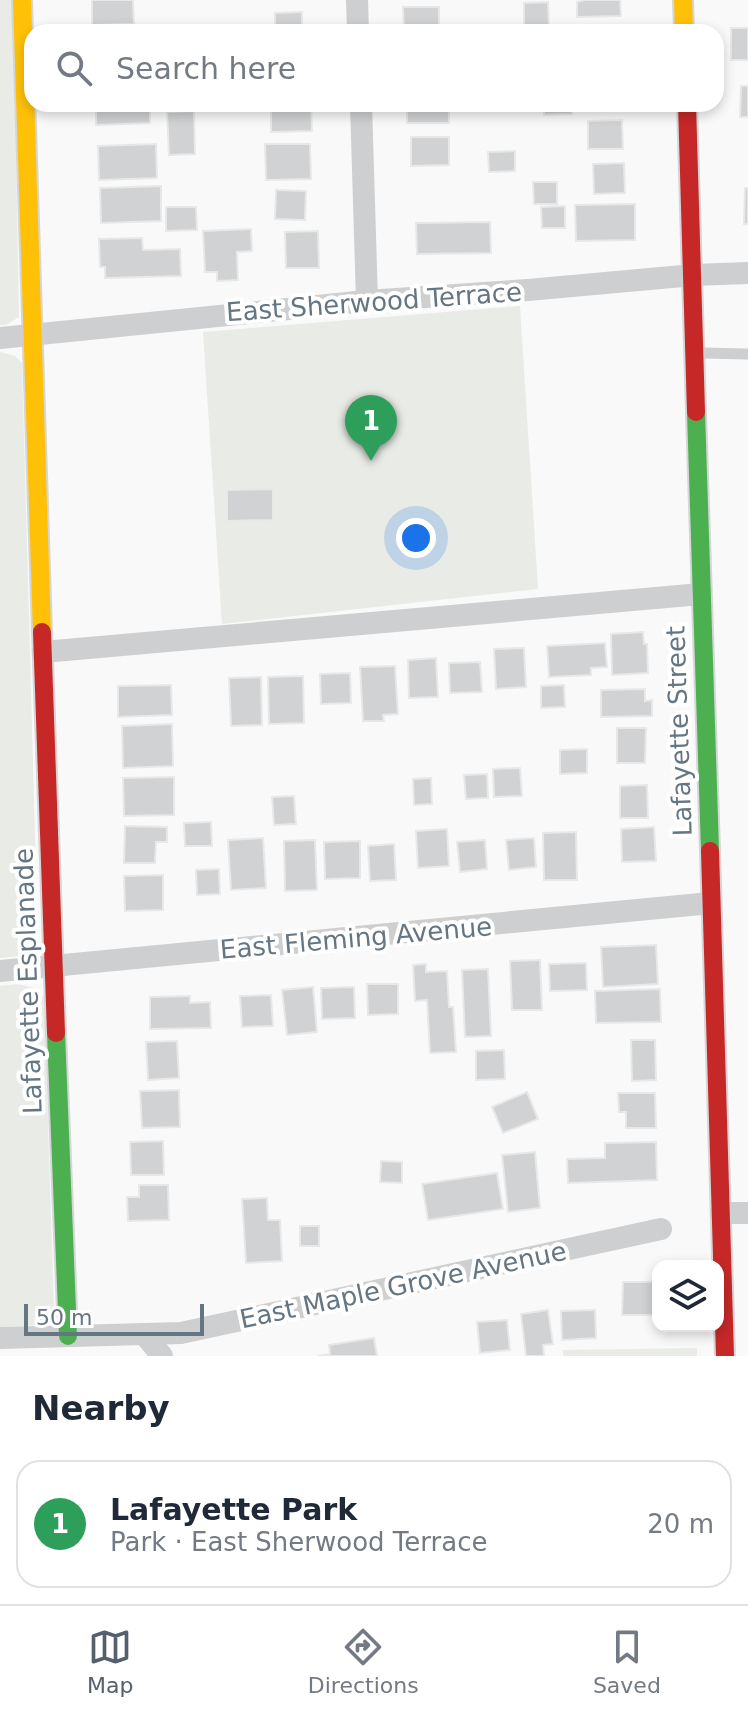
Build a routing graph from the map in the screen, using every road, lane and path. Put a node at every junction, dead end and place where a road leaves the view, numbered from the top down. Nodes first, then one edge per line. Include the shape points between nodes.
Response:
1 (22, 0) edge
2 (357, 0) edge
3 (683, 0) edge
4 (358, 24) edge
5 (684, 24) edge
6 (24, 67) edge
7 (25, 112) edge
8 (361, 112) edge
9 (687, 112) edge
10 (748, 273) edge
11 (694, 275) junction
12 (367, 301) junction
13 (32, 335) junction
14 (0, 338) edge
15 (694, 353) junction
16 (748, 354) edge
17 (701, 594) junction
18 (43, 652) junction
19 (711, 903) junction
20 (53, 966) junction
21 (0, 971) edge
22 (721, 1213) junction
23 (748, 1213) edge
24 (661, 1229) dead end
25 (144, 1334) junction
26 (68, 1336) junction
27 (0, 1338) edge
28 (162, 1356) edge
29 (725, 1356) edge

1 - 6 main road, Lafayette Esplanade
2 - 4 street
3 - 5 main road
7 - 13 main road, Lafayette Esplanade
8 - 12 street
9 - 11 main road, Lafayette Street
10 - 11 street, East Sherwood Terrace
11 - 12 street, East Sherwood Terrace
11 - 15 main road, Lafayette Street
12 - 13 street, East Sherwood Terrace
13 - 14 street, East Sherwood Terrace
13 - 18 main road, Lafayette Esplanade
15 - 16 lane
15 - 17 main road, Lafayette Street
17 - 18 street
17 - 19 main road, Lafayette Street
18 - 20 main road, Lafayette Esplanade
19 - 20 street, East Fleming Avenue
19 - 22 main road, Lafayette Street
20 - 21 street, East Fleming Avenue
20 - 26 main road, Lafayette Esplanade
22 - 23 street
22 - 29 main road, Lafayette Street
24 - 25 street, East Maple Grove Avenue via 181,1333
25 - 26 street, East Maple Grove Avenue
25 - 28 street
26 - 27 street, East Maple Grove Avenue

